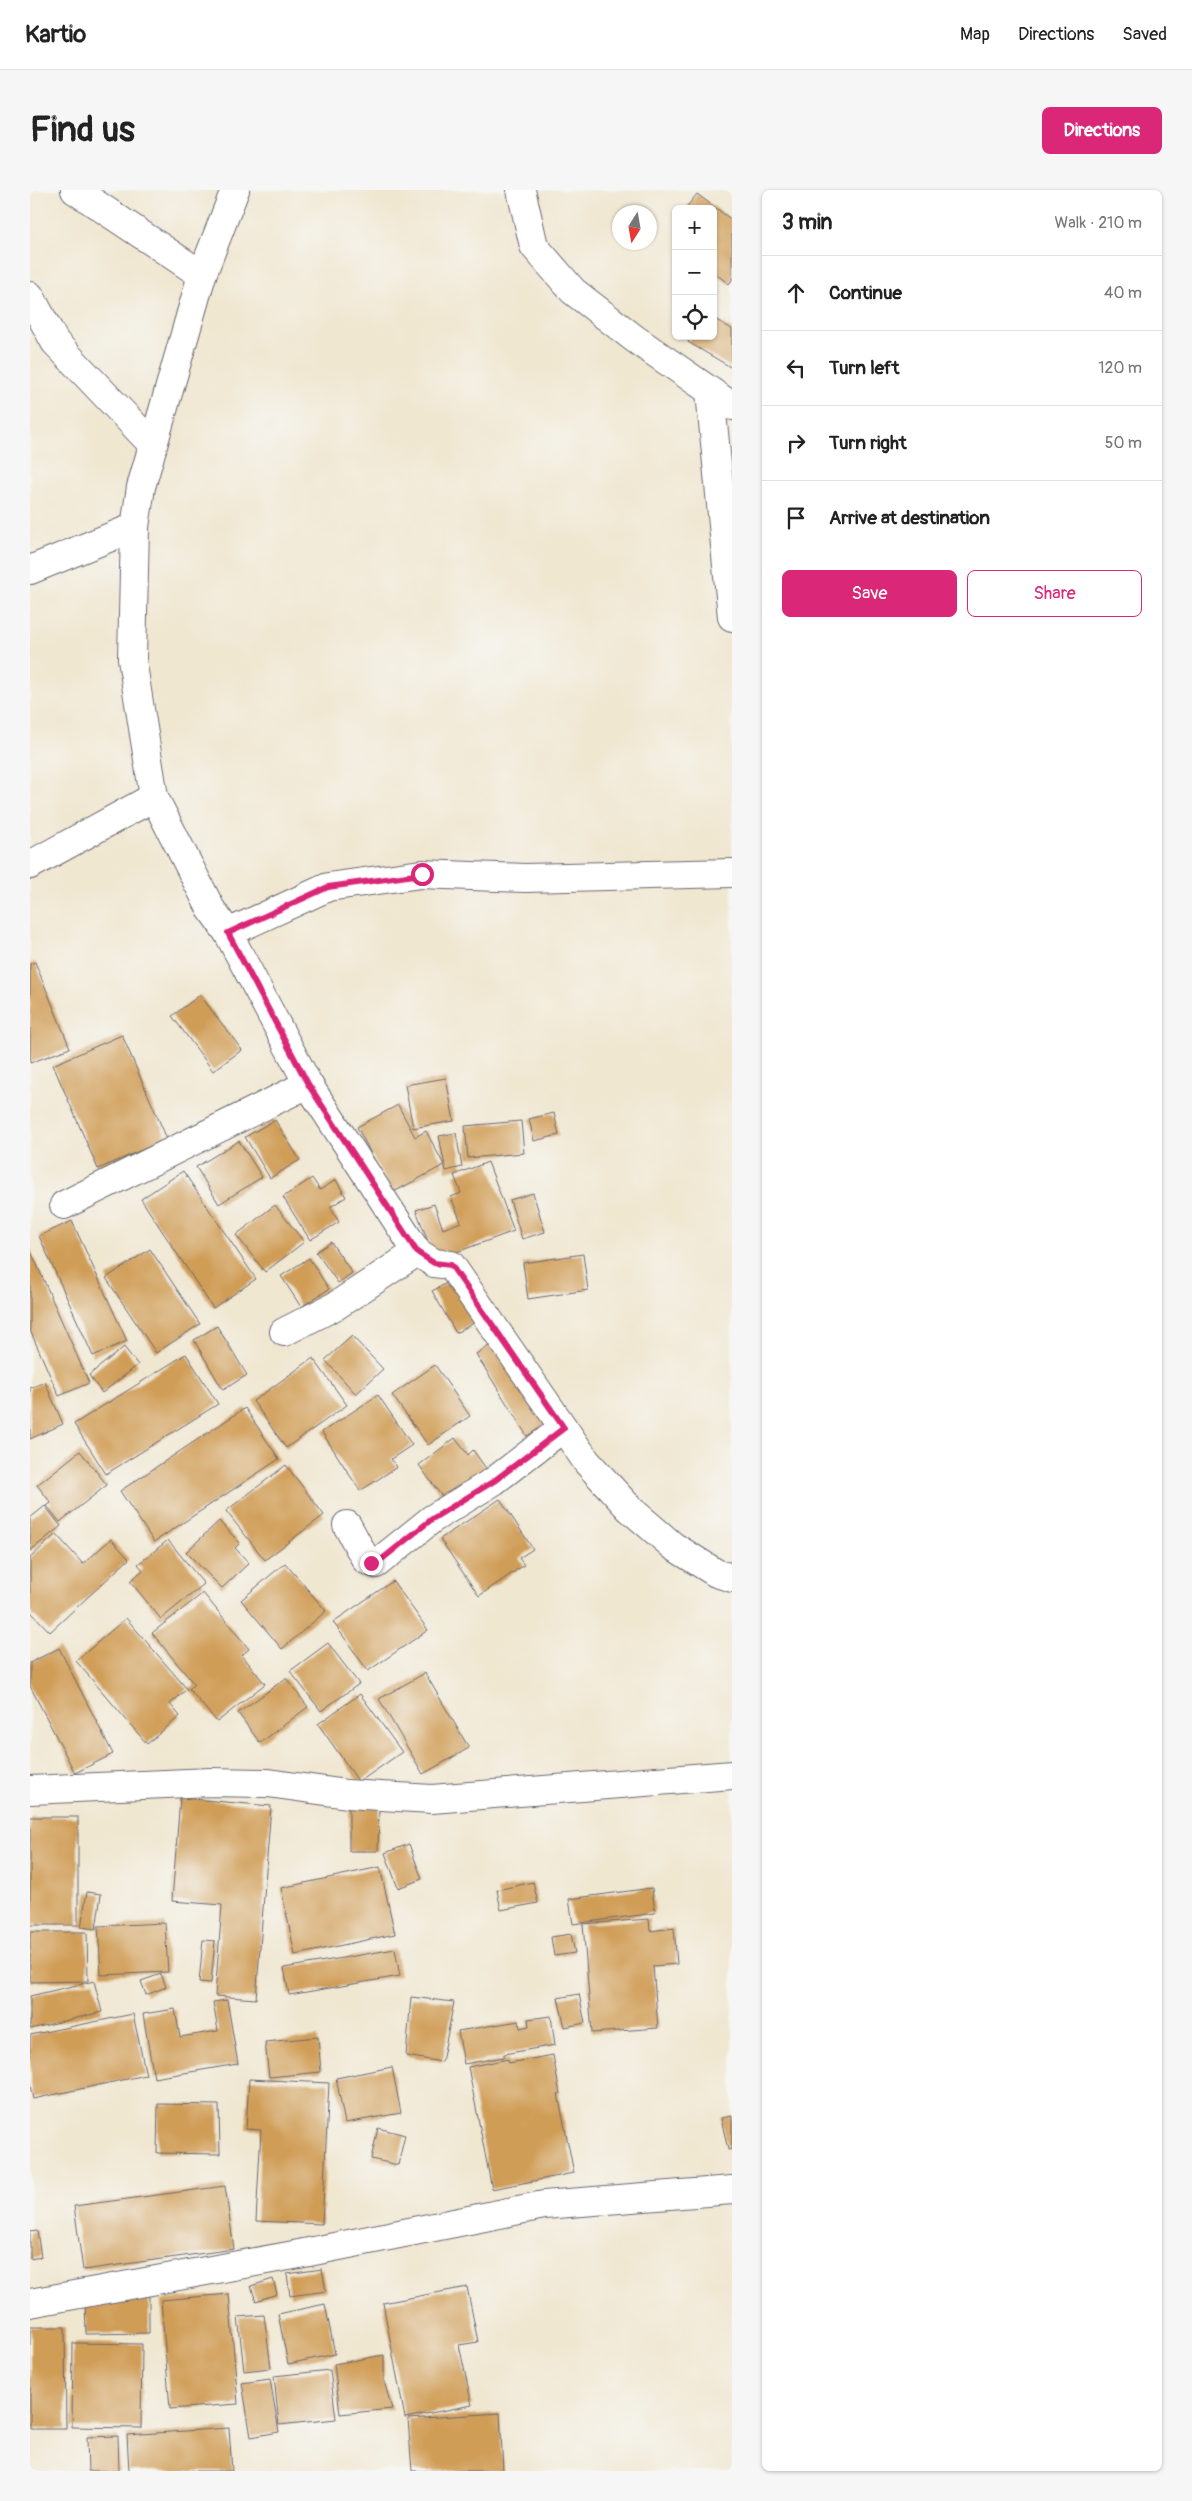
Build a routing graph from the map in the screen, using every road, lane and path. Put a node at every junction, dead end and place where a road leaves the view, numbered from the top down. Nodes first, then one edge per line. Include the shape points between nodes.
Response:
1 (75, 190) edge
2 (235, 190) edge
3 (521, 190) edge
4 (202, 275) junction
5 (32, 308) edge
6 (721, 399) edge
7 (153, 445) junction
8 (135, 527) junction
9 (30, 570) edge
10 (732, 617) edge
11 (154, 797) junction
12 (30, 865) edge
13 (732, 873) edge
14 (228, 933) junction
15 (308, 1084) junction
16 (64, 1205) dead end
17 (417, 1252) junction
18 (284, 1332) dead end
19 (564, 1428) junction
20 (347, 1525) dead end
21 (732, 1578) edge
22 (732, 1775) edge
23 (30, 1790) edge
24 (732, 2190) edge
25 (30, 2303) edge

1 - 4 street
2 - 4 street
3 - 6 street via 534,246 573,290 635,339
4 - 7 street
5 - 7 street via 55,342
6 - 10 street
7 - 8 street via 141,487
8 - 9 street
8 - 11 street via 132,659
11 - 12 street
11 - 14 street via 211,909
13 - 14 street via 525,878 422,874 328,887
14 - 15 street
15 - 16 street
15 - 17 street
17 - 18 street via 337,1305
17 - 19 street via 434,1263 451,1265
19 - 20 street via 494,1481 432,1519 376,1564 366,1560
19 - 21 street via 587,1462 630,1509 673,1546 716,1573
22 - 23 street via 432,1798 347,1794 268,1783 210,1782
24 - 25 street via 544,2205

